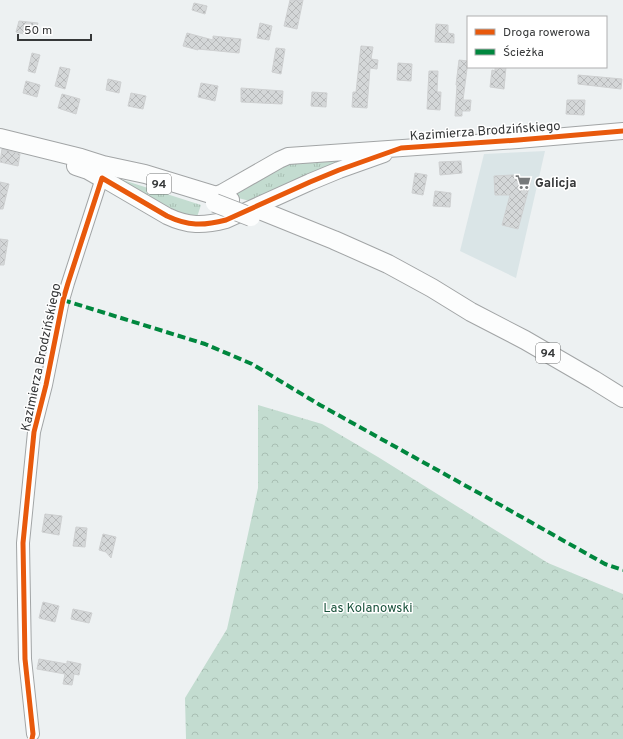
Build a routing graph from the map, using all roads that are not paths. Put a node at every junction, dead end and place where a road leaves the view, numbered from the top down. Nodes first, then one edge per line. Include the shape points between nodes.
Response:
1 (623, 131) edge
2 (2, 138) edge
3 (401, 148) junction
4 (103, 171) junction
5 (220, 200) junction
6 (623, 398) edge
7 (33, 734) dead end

1 - 3 main road, Kazimierza Brodzińskiego
2 - 4 main road via 88,170
3 - 4 main road, Kazimierza Brodzińskiego via 325,176 226,220 201,225 166,216
3 - 5 main road, Kazimierza Brodzińskiego via 288,156 220,194
4 - 5 main road, 94
4 - 7 street, Kazimierza Brodzińskiego via 63,300 34,432 23,543 25,659
5 - 6 main road, 94, bridge via 257,214 471,312 525,340

